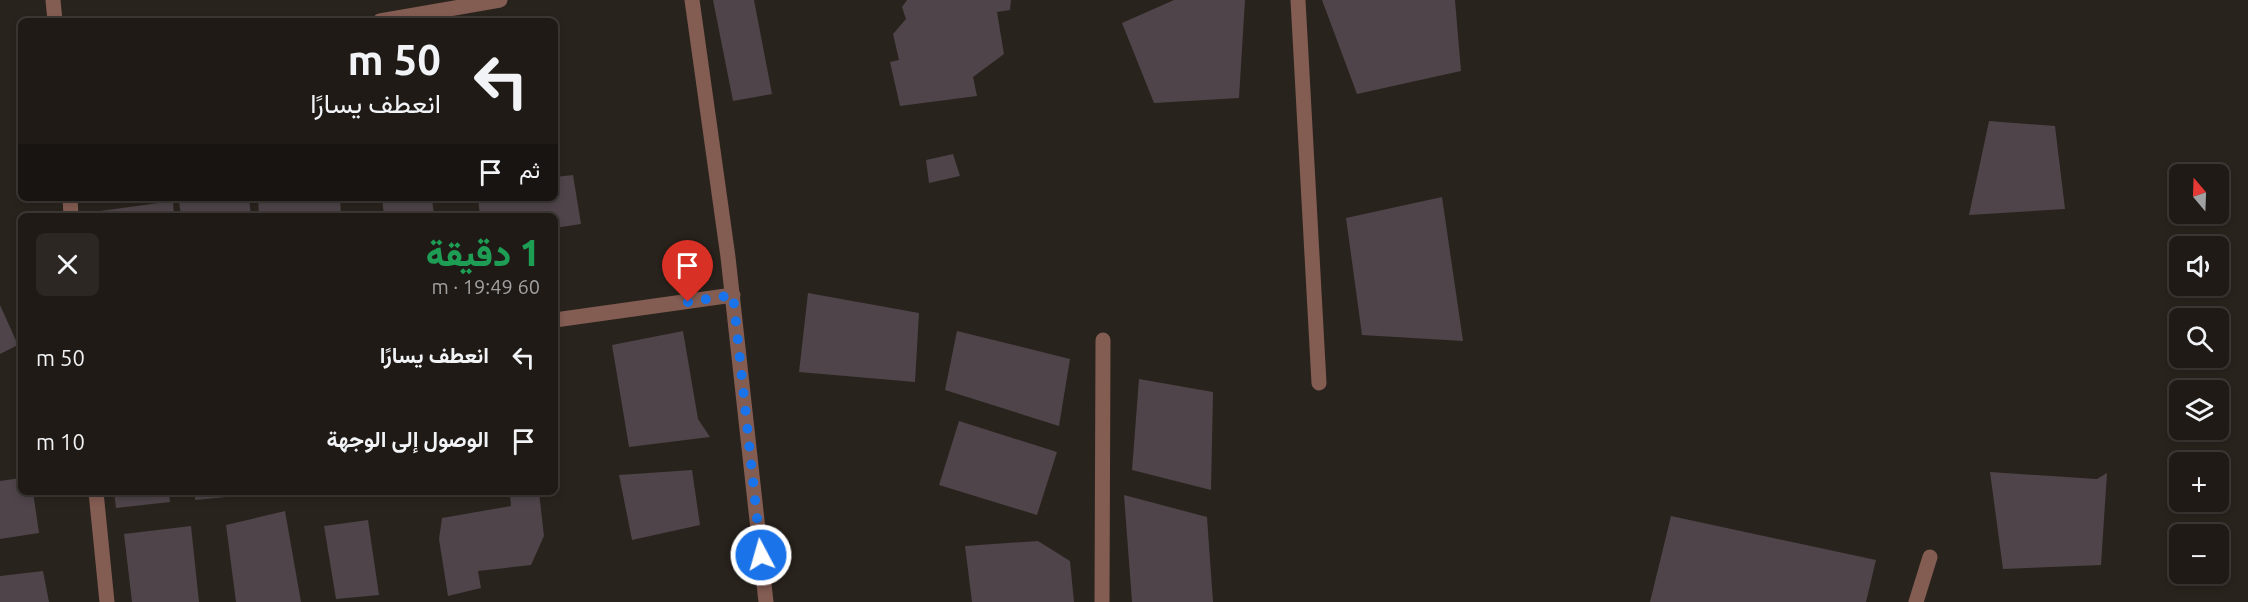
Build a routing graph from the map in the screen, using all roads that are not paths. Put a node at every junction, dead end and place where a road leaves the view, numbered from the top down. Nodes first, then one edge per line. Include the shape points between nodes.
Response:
1 (53, 0) edge
2 (500, 0) edge
3 (692, 0) edge
4 (1298, 0) edge
5 (55, 18) edge
6 (397, 18) edge
7 (733, 295) junction
8 (558, 320) edge
9 (1103, 340) dead end
10 (1319, 383) dead end
11 (96, 495) edge
12 (1930, 557) dead end
13 (107, 602) edge
14 (766, 602) edge
15 (1102, 602) edge
16 (1916, 602) edge

1 - 5 street
2 - 6 street
3 - 7 street
4 - 10 street
7 - 8 street
7 - 14 street
9 - 15 street
11 - 13 street
12 - 16 street

